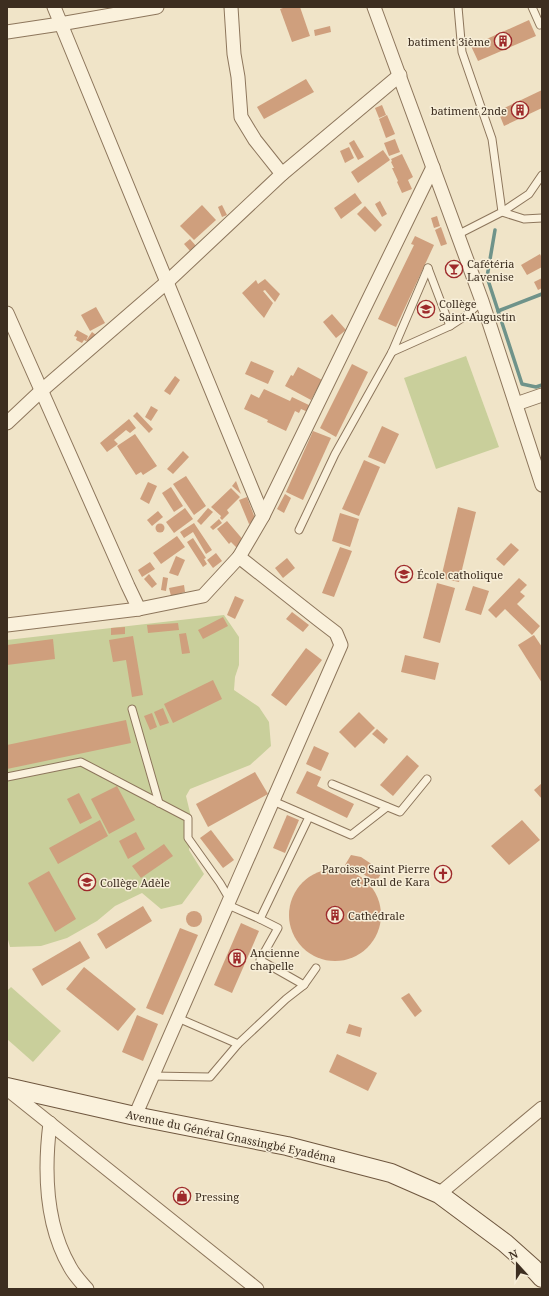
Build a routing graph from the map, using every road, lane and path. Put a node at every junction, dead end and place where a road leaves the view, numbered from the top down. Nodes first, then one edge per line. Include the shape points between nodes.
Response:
1 (54, 7) edge
2 (157, 7) edge
3 (231, 7) edge
4 (374, 7) edge
5 (458, 7) edge
6 (532, 7) edge
7 (60, 24) junction
8 (541, 26) edge
9 (7, 32) edge
10 (400, 76) junction
11 (433, 167) junction
12 (282, 174) junction
13 (542, 175) edge
14 (502, 212) junction
15 (542, 218) edge
16 (456, 235) junction
17 (167, 282) junction
18 (482, 302) junction
19 (7, 313) edge
20 (450, 326) junction
21 (392, 352) junction
22 (41, 391) junction
23 (542, 395) edge
24 (516, 404) junction
25 (7, 423) edge
26 (542, 485) edge
27 (263, 516) junction
28 (299, 530) dead end
29 (239, 557) junction
30 (139, 609) junction
31 (7, 625) edge
32 (132, 709) dead end
33 (7, 777) edge
34 (427, 779) dead end
35 (332, 784) dead end
36 (273, 801) junction
37 (159, 803) junction
38 (387, 807) junction
39 (309, 817) junction
40 (229, 902) junction
41 (260, 919) junction
42 (316, 968) dead end
43 (304, 985) junction
44 (178, 1018) junction
45 (238, 1044) junction
46 (152, 1076) junction
47 (7, 1088) edge
48 (542, 1108) edge
49 (135, 1116) junction
50 (50, 1123) junction
51 (439, 1194) junction
52 (542, 1278) edge
53 (87, 1289) edge
54 (257, 1289) edge

1 - 7 street
2 - 7 street
3 - 12 street via 241,117 255,140
4 - 10 street
5 - 14 lane via 462,52 492,139
6 - 8 lane
7 - 9 street
7 - 17 street
10 - 11 street
10 - 12 street
11 - 16 street
11 - 27 street
12 - 17 street
13 - 14 lane via 528,194
14 - 15 lane via 524,219
14 - 16 lane
16 - 18 street
17 - 22 street
17 - 27 street
18 - 20 lane via 467,316
18 - 24 street
19 - 22 street
20 - 21 lane
20 - 21 lane via 428,268
21 - 28 lane via 335,454
22 - 25 street
22 - 30 street
23 - 24 street
24 - 26 street
27 - 29 street
29 - 30 street via 203,596
29 - 36 street via 336,633 341,645
30 - 31 street
32 - 37 lane
33 - 37 lane via 81,762
34 - 38 lane via 400,812
35 - 38 lane
36 - 39 lane
36 - 40 street
37 - 40 lane via 188,818 188,838 220,882
38 - 39 lane via 351,835
39 - 41 lane
40 - 41 lane
40 - 44 street
41 - 43 lane via 278,928 260,960
42 - 43 lane
43 - 45 lane
44 - 45 lane
44 - 46 street
45 - 46 lane via 210,1077
46 - 49 street
47 - 49 main road, Avenue du Général Gnassingbé Eyadéma
47 - 50 street
48 - 51 street
49 - 51 main road, Avenue du Général Gnassingbé Eyadéma via 287,1146 348,1161 391,1173
50 - 53 street via 46,1150 48,1198 55,1235 70,1268
50 - 54 street
51 - 52 main road, Avenue du Général Gnassingbé Eyadéma via 505,1243

